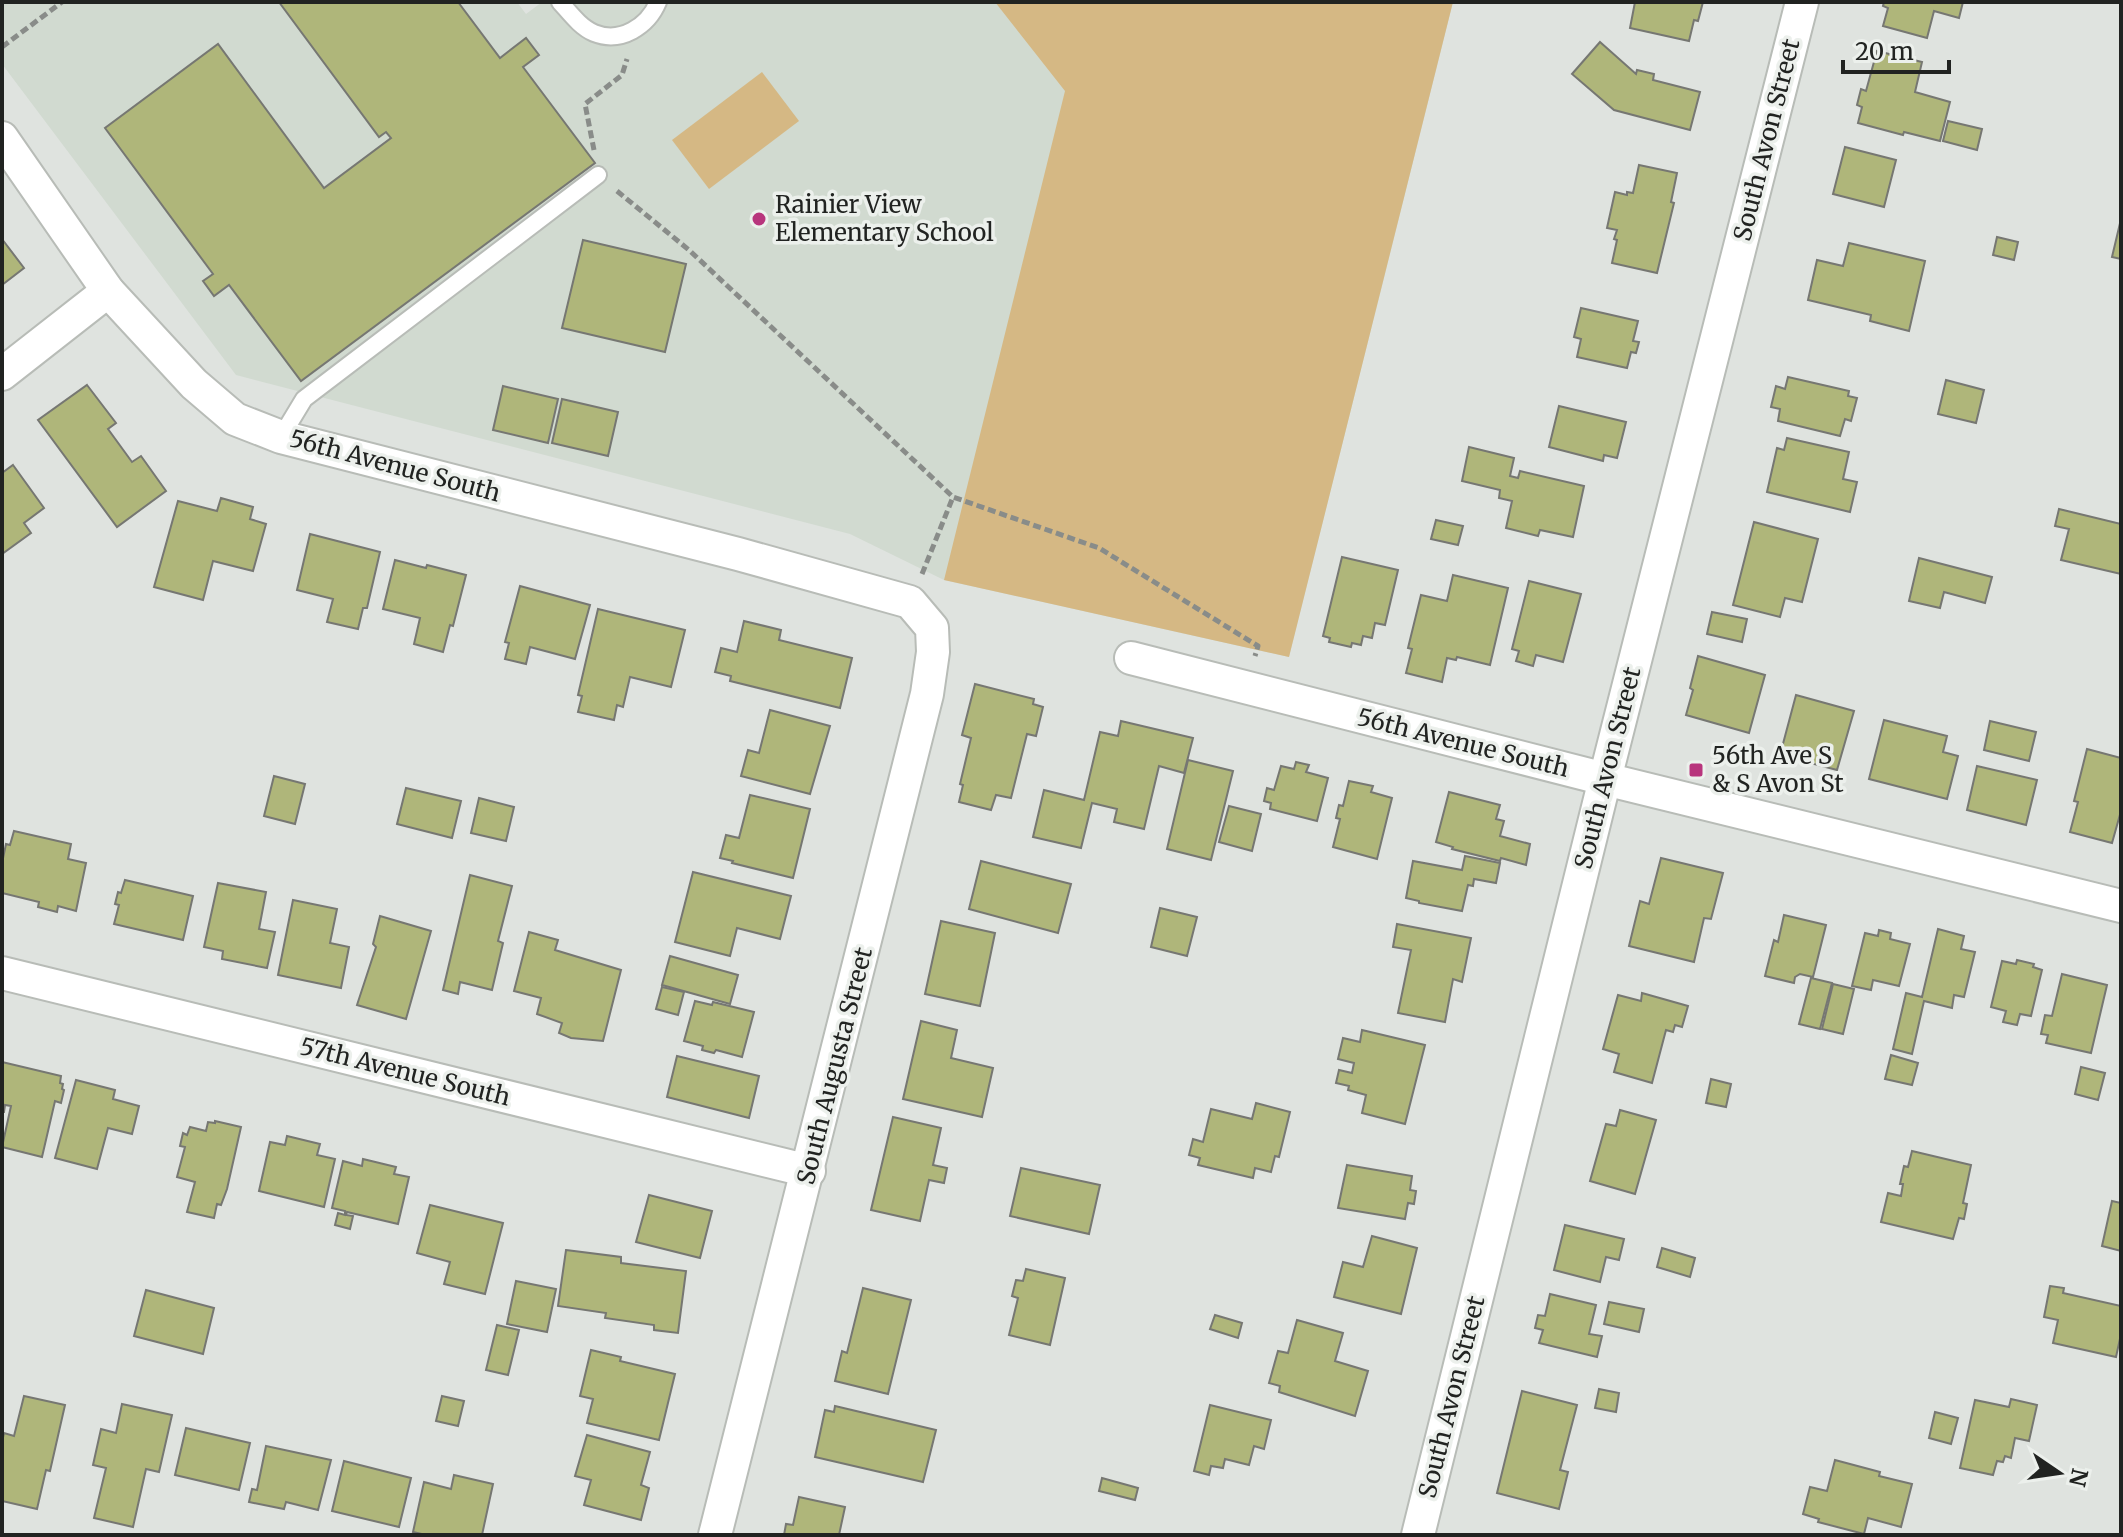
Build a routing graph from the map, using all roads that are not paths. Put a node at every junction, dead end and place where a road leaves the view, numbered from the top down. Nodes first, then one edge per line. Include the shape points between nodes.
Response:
1 (560, 2) edge
2 (658, 2) edge
3 (1802, 2) edge
4 (2, 138) edge
5 (598, 175) road end
6 (108, 291) junction
7 (2, 374) edge
8 (281, 437) junction
9 (910, 602) joint
10 (1131, 658) dead end
11 (1605, 779) junction
12 (2121, 906) edge
13 (2, 973) edge
14 (809, 1171) junction
15 (715, 1535) edge
16 (1418, 1535) edge

1 - 2 lane via 595,33 617,36 637,28
3 - 11 street, South Avon Street
4 - 6 street, 56th Avenue South
5 - 8 lane via 304,399
6 - 7 street
6 - 8 street, 56th Avenue South via 194,384 235,419
8 - 9 street, 56th Avenue South
9 - 14 street, South Augusta Street via 932,628 927,694
10 - 11 street, 56th Avenue South
11 - 12 street, 56th Avenue South
11 - 16 street, South Avon Street
13 - 14 street, 57th Avenue South
14 - 15 street, South Augusta Street

